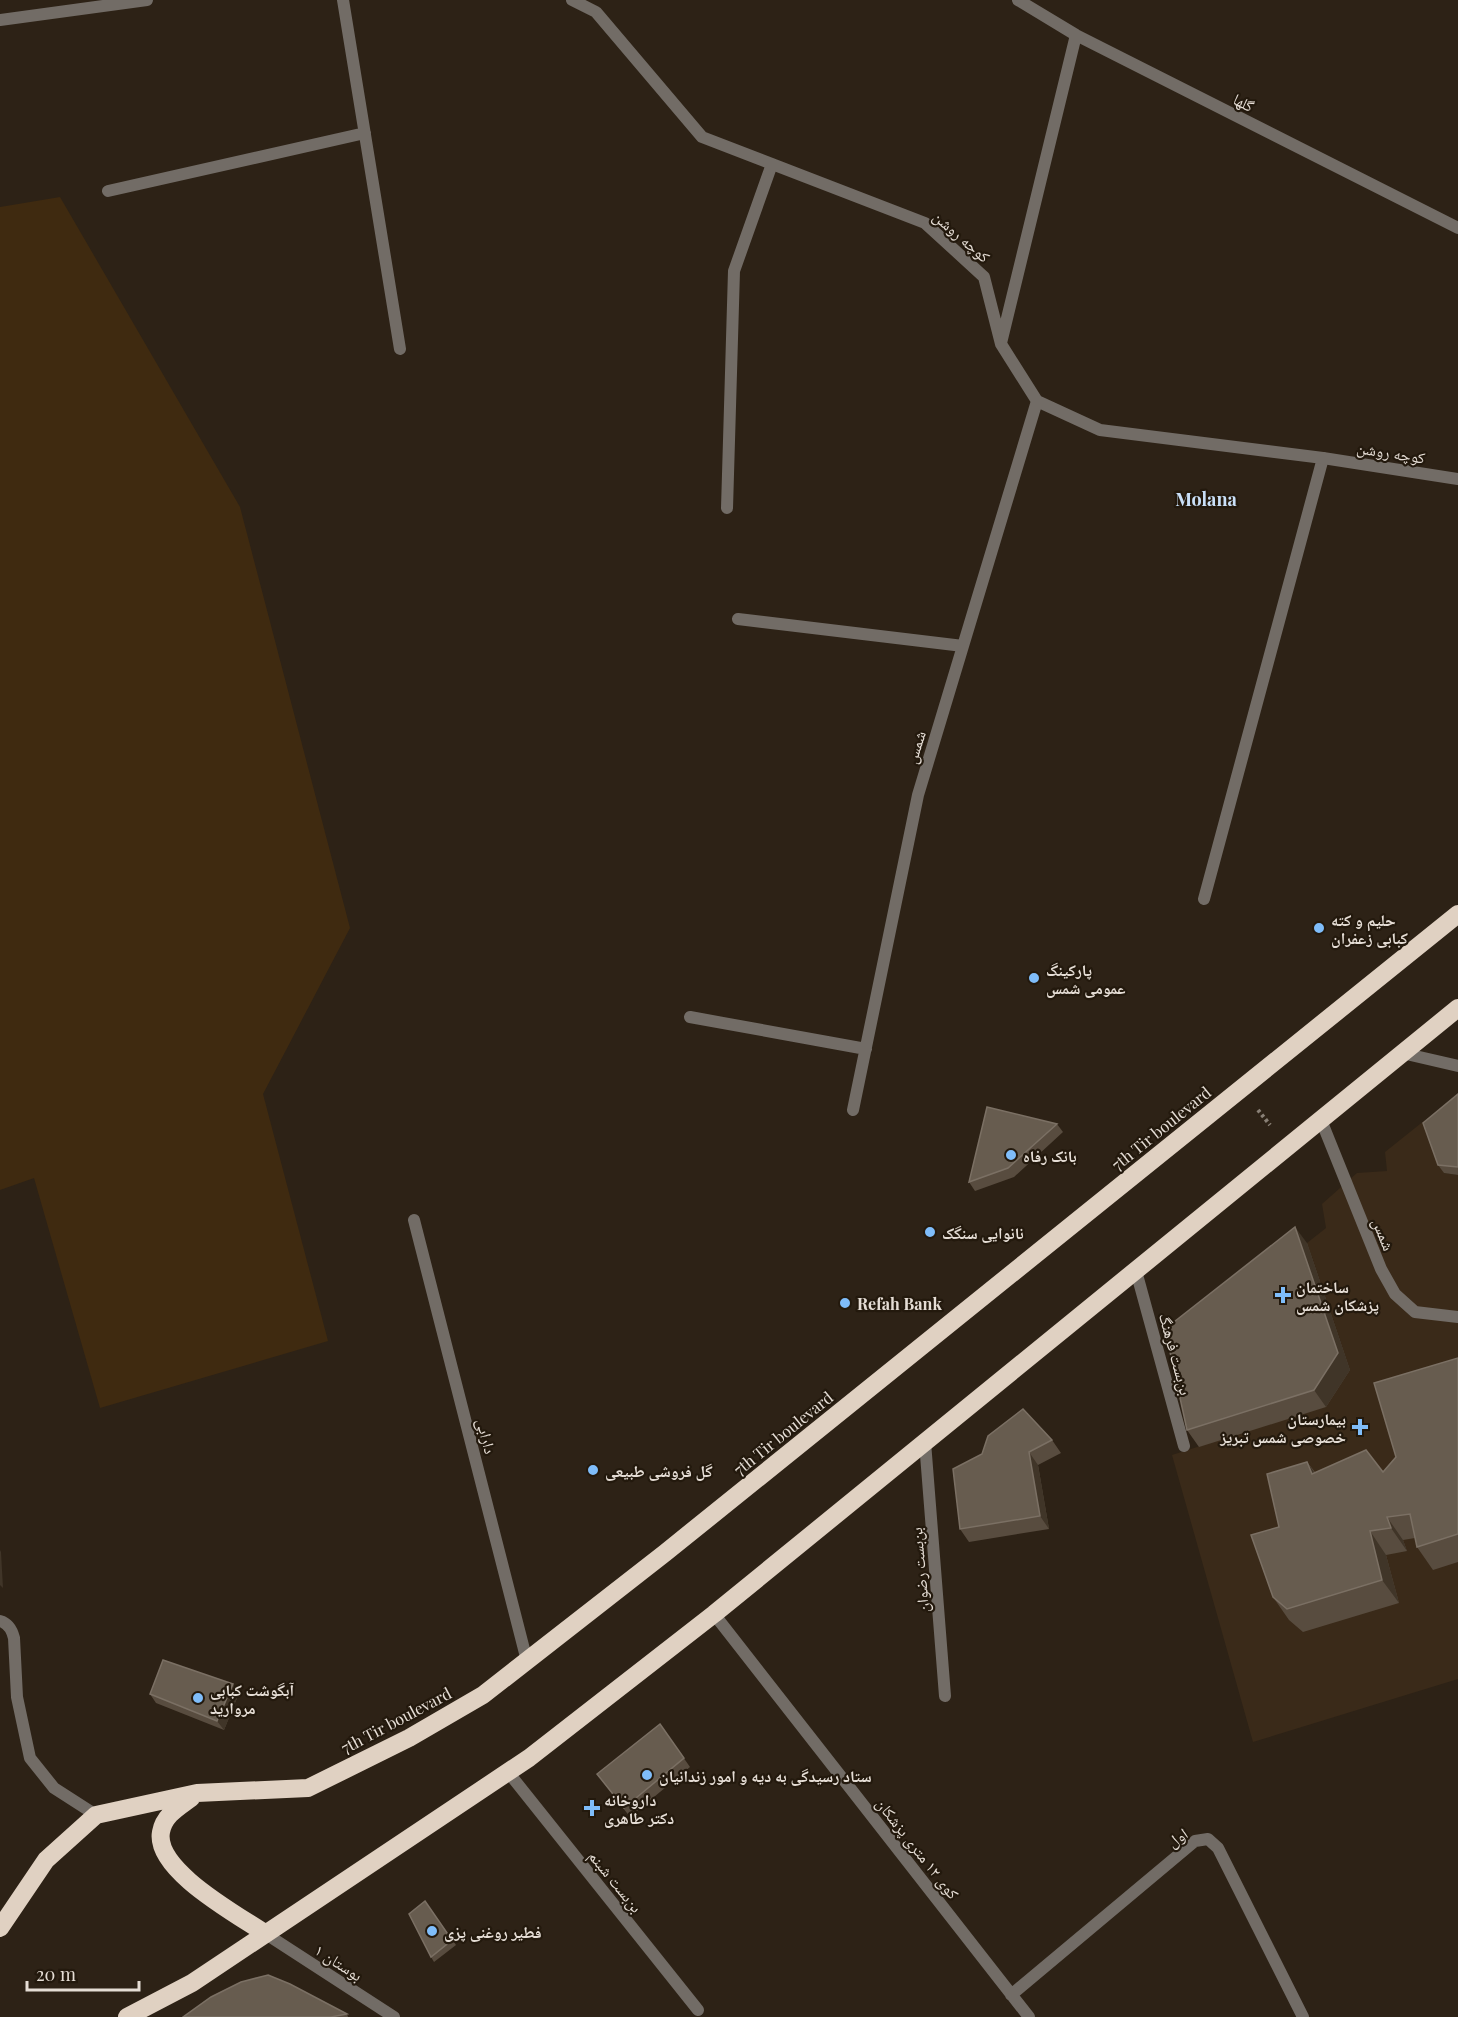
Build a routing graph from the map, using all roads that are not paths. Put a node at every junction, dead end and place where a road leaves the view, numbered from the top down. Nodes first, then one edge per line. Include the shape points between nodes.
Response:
1 (147, 0) edge
2 (343, 0) edge
3 (572, 0) edge
4 (1018, 0) edge
5 (0, 20) edge
6 (1076, 35) junction
7 (365, 133) junction
8 (772, 164) junction
9 (108, 191) dead end
10 (1458, 228) edge
11 (1001, 344) junction
12 (400, 349) dead end
13 (1037, 401) junction
14 (1323, 458) junction
15 (1458, 479) edge
16 (727, 508) dead end
17 (738, 619) dead end
18 (963, 646) junction
19 (1204, 899) dead end
20 (1458, 914) edge
21 (1458, 1008) edge
22 (690, 1017) dead end
23 (866, 1049) junction
24 (1402, 1053) junction
25 (1458, 1066) edge
26 (853, 1110) dead end
27 (1321, 1120) junction
28 (414, 1220) dead end
29 (1136, 1271) junction
30 (1458, 1317) edge
31 (925, 1442) junction
32 (1184, 1446) edge
33 (714, 1614) junction
34 (0, 1621) edge
35 (527, 1660) junction
36 (945, 1696) dead end
37 (508, 1772) junction
38 (197, 1793) junction
39 (96, 1815) junction
40 (0, 1928) edge
41 (266, 1934) junction
42 (1011, 1995) junction
43 (698, 2010) dead end
44 (127, 2017) edge
45 (394, 2017) edge
46 (1029, 2017) edge
47 (1303, 2017) edge

1 - 5 street
2 - 7 street
3 - 8 street, کوچه روشن via 597,12 702,137
4 - 6 street, گلها
6 - 10 street, گلها
6 - 11 street
7 - 9 street
7 - 12 street
8 - 11 street, کوچه روشن via 925,223 984,277
8 - 16 street via 734,271
11 - 13 street, کوچه روشن
13 - 14 street, کوچه روشن via 1100,430
13 - 18 street, شمس
14 - 15 street, کوچه روشن
14 - 19 street
17 - 18 street
18 - 23 street, شمس via 918,795
20 - 35 highway, 7th Tir boulevard
21 - 24 highway
22 - 23 street
23 - 26 street, شمس
24 - 25 street
24 - 27 highway
27 - 29 highway
27 - 30 street, شمس via 1381,1269 1395,1294 1416,1312
28 - 35 street, دارابی
29 - 31 highway
29 - 32 street, بن‌بست فرهنگ
31 - 33 highway
31 - 36 street, بن‌بست رضوان
33 - 37 highway
33 - 42 street, کوی ۱۲ متری پزشکان
34 - 39 street via 12,1629 15,1638 17,1697 30,1758 54,1788
35 - 38 highway, 7th Tir boulevard via 483,1695 437,1722 308,1788
37 - 41 highway
37 - 43 street, بن‌بست شبنم
38 - 39 highway, 7th Tir boulevard
38 - 41 highway via 165,1821 161,1842 167,1858 184,1878
39 - 40 highway, 7th Tir boulevard via 46,1860
41 - 44 highway via 192,1983
41 - 45 street, بوستان ۱
42 - 46 street, کوی ۱۲ متری پزشکان
42 - 47 street, اول via 1195,1841 1208,1839 1218,1848

